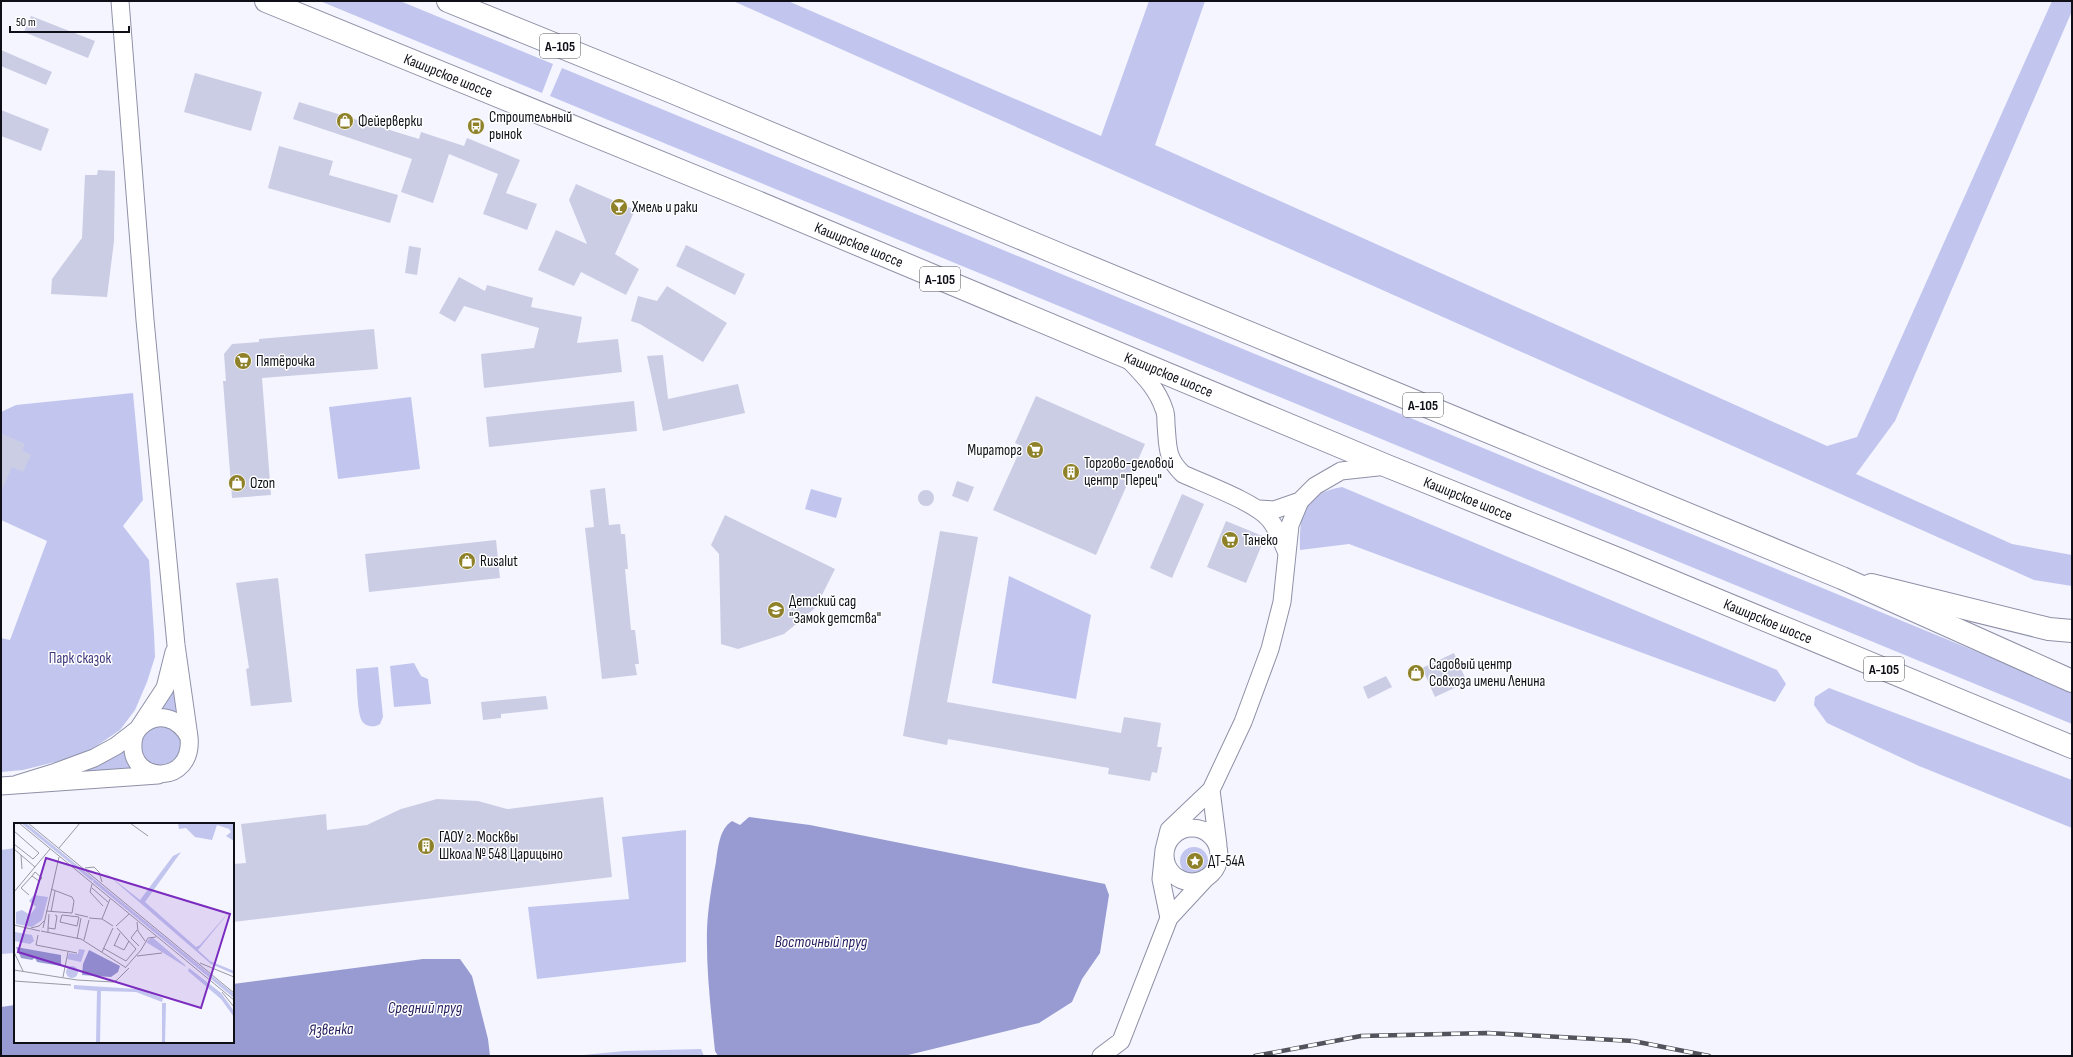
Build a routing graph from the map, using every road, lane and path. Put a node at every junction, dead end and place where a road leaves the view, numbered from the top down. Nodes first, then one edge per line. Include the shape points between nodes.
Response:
1 (120, 1) edge
2 (266, 1) edge
3 (448, 1) edge
4 (1124, 355) junction
5 (1386, 466) junction
6 (1300, 501) junction
7 (1259, 510) junction
8 (1287, 555) junction
9 (1842, 578) junction
10 (2072, 631) edge
11 (176, 645) junction
12 (2072, 681) edge
13 (138, 729) junction
14 (189, 738) junction
15 (2072, 747) edge
16 (162, 775) junction
17 (9, 785) edge
18 (1211, 790) junction
19 (1218, 845) junction
20 (1164, 850) junction
21 (1206, 878) junction
22 (1169, 918) junction
23 (1101, 1056) edge

1 - 11 street via 144,309
2 - 4 main road, Каширское шоссе / А-105
3 - 9 main road, А-105
4 - 5 main road, Каширское шоссе / А-105
4 - 7 street via 1152,385 1165,410 1169,458 1175,467 1183,474
5 - 6 street via 1341,471 1315,486
5 - 15 main road, Каширское шоссе / А-105
6 - 7 street via 1274,510
6 - 8 street via 1290,525
7 - 8 street via 1270,519 1277,530
8 - 18 street via 1282,602 1270,649 1243,722
9 - 10 main road via 2049,629
9 - 12 main road, А-105
11 - 13 street via 165,688
11 - 14 street
13 - 14 street via 146,721 166,718 180,725
13 - 16 street via 133,744 136,759 147,770
13 - 17 street via 116,746 94,758
14 - 16 street via 190,748 183,765
16 - 17 street
18 - 19 street
18 - 20 street via 1169,830
19 - 20 street via 1206,831 1189,827 1173,834
19 - 21 street via 1218,864
20 - 21 street via 1167,868 1180,880 1193,882
20 - 22 street via 1162,879
21 - 22 street
22 - 23 street via 1121,1041

